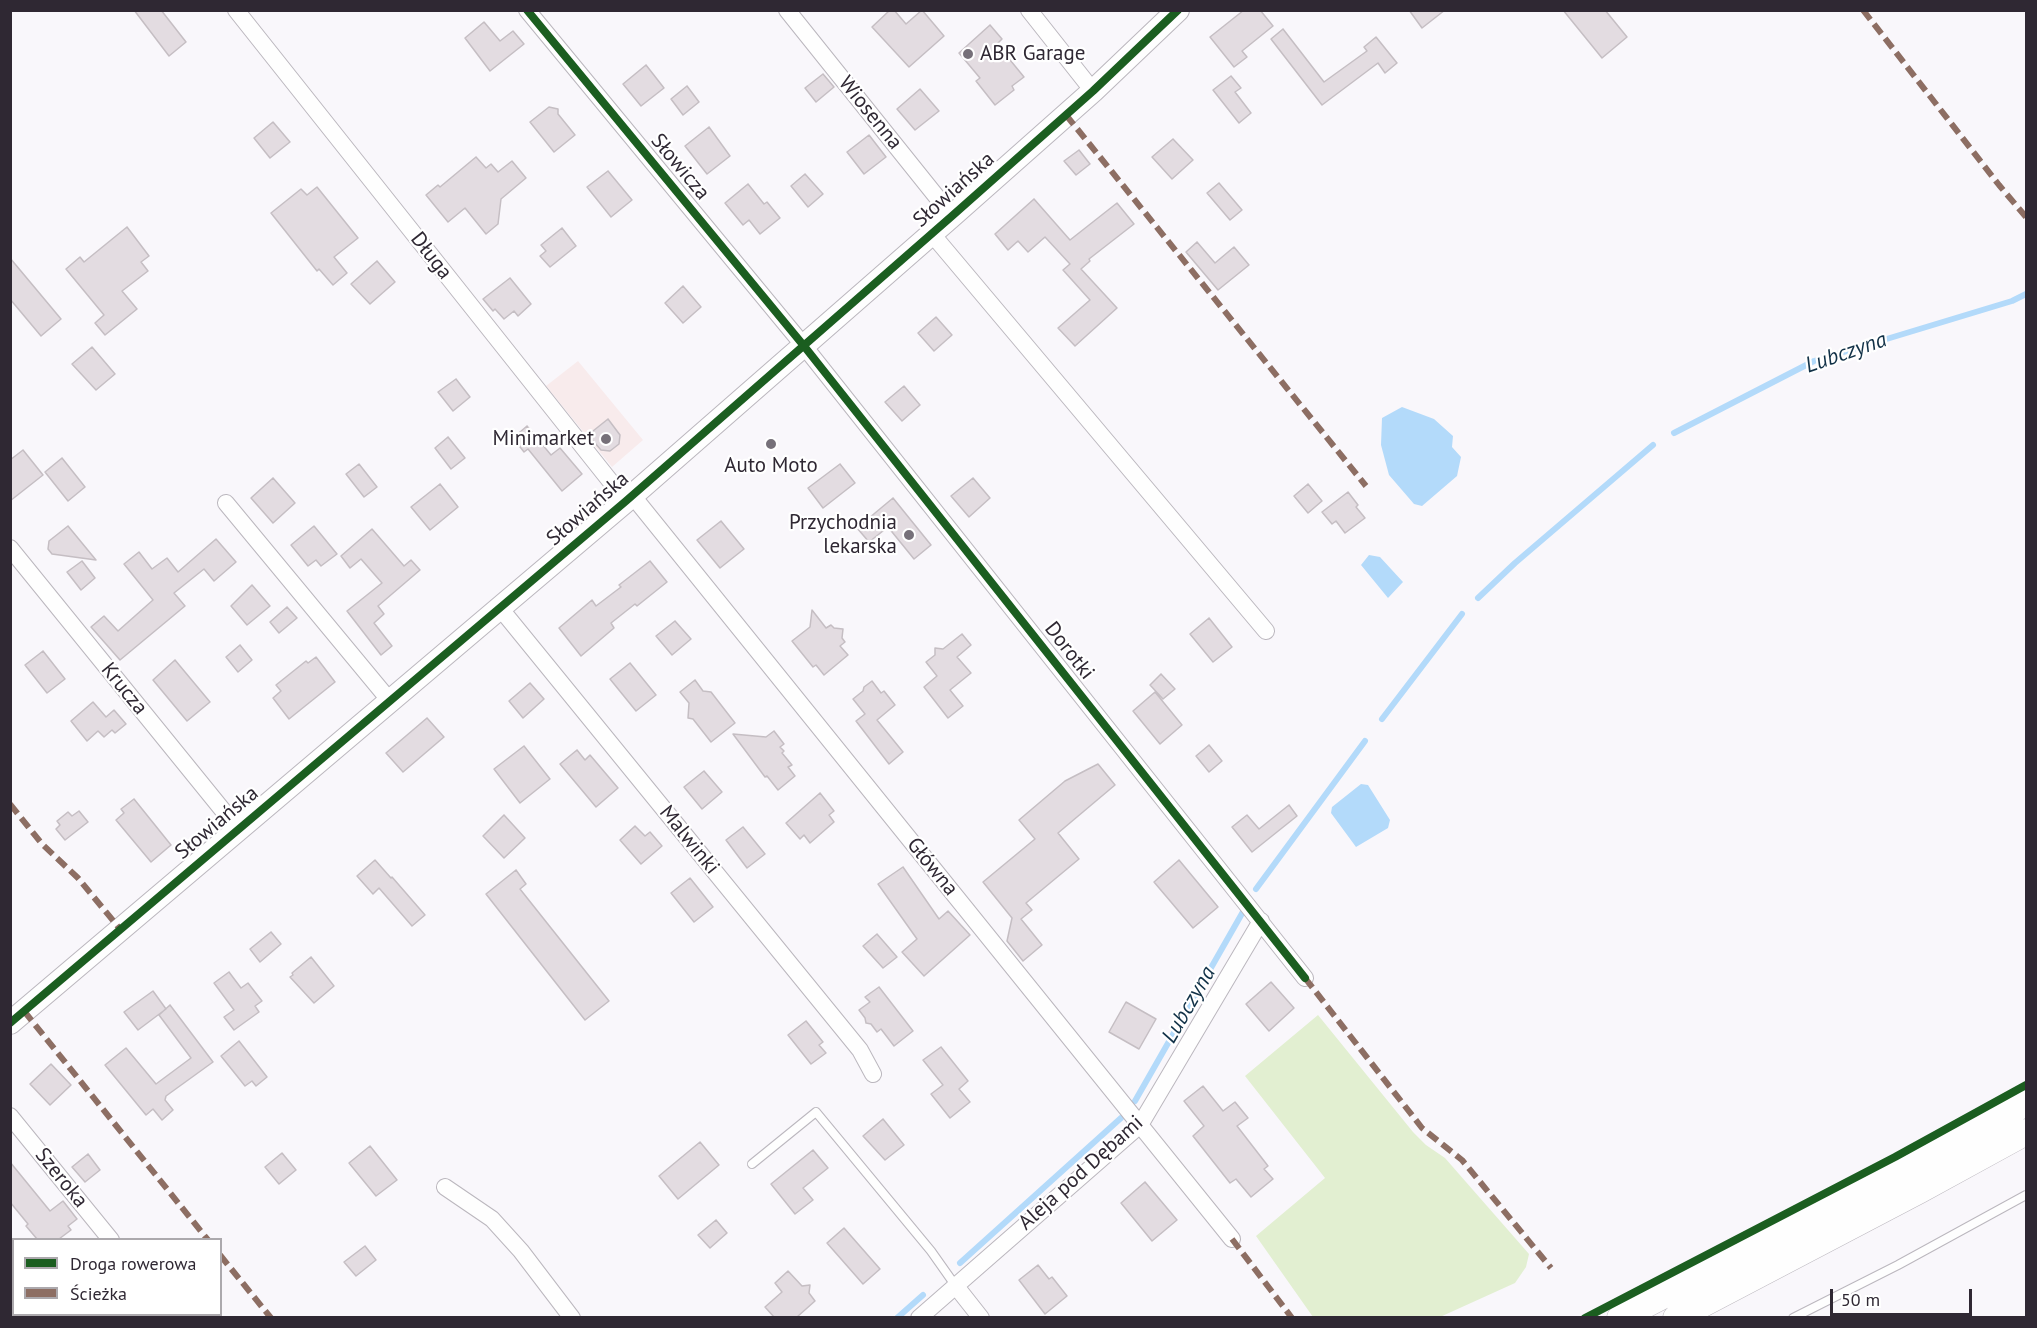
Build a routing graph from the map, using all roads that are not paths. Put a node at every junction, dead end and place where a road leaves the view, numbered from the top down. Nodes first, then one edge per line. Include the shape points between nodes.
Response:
1 (236, 10) edge
2 (527, 10) edge
3 (787, 10) edge
4 (1029, 10) edge
5 (1178, 10) edge
6 (1093, 91) junction
7 (952, 216) junction
8 (932, 234) junction
9 (804, 346) junction
10 (629, 498) junction
11 (226, 502) dead end
12 (10, 548) edge
13 (500, 608) junction
14 (1266, 631) dead end
15 (390, 701) junction
16 (238, 830) junction
17 (1261, 921) junction
18 (1305, 978) dead end
19 (12, 1020) edge
20 (873, 1074) dead end
21 (2026, 1103) edge
22 (10, 1116) edge
23 (1140, 1125) junction
24 (2026, 1132) edge
25 (752, 1164) dead end
26 (445, 1187) dead end
27 (2026, 1195) edge
28 (110, 1238) edge
29 (1232, 1239) dead end
30 (956, 1285) junction
31 (572, 1317) edge
32 (919, 1317) edge
33 (981, 1317) edge
34 (1620, 1317) edge
35 (1676, 1317) edge
36 (1793, 1317) edge

1 - 10 street, Długa
2 - 9 street, Słowicza
3 - 7 street, Wiosenna
4 - 6 street
5 - 6 street, Słowiańska
6 - 7 street, Słowiańska
7 - 8 street, Słowiańska
8 - 9 street, Słowiańska
8 - 14 street
9 - 10 street, Słowiańska
9 - 17 street, Dorotki
10 - 13 street, Słowiańska
10 - 23 street, Główna
11 - 15 street
12 - 16 street, Krucza
13 - 15 street, Słowiańska
13 - 20 street, Malwinki via 860,1050
15 - 16 street, Słowiańska
16 - 19 street, Słowiańska
17 - 18 street, Dorotki
17 - 23 street, Aleja pod Dębami
21 - 34 main road
22 - 28 street, Szeroka
23 - 29 street, Główna
23 - 30 street, Aleja pod Dębami
24 - 35 main road
25 - 30 lane via 816,1112
26 - 31 street via 492,1219
27 - 36 lane
30 - 32 street, Aleja pod Dębami
30 - 33 street

